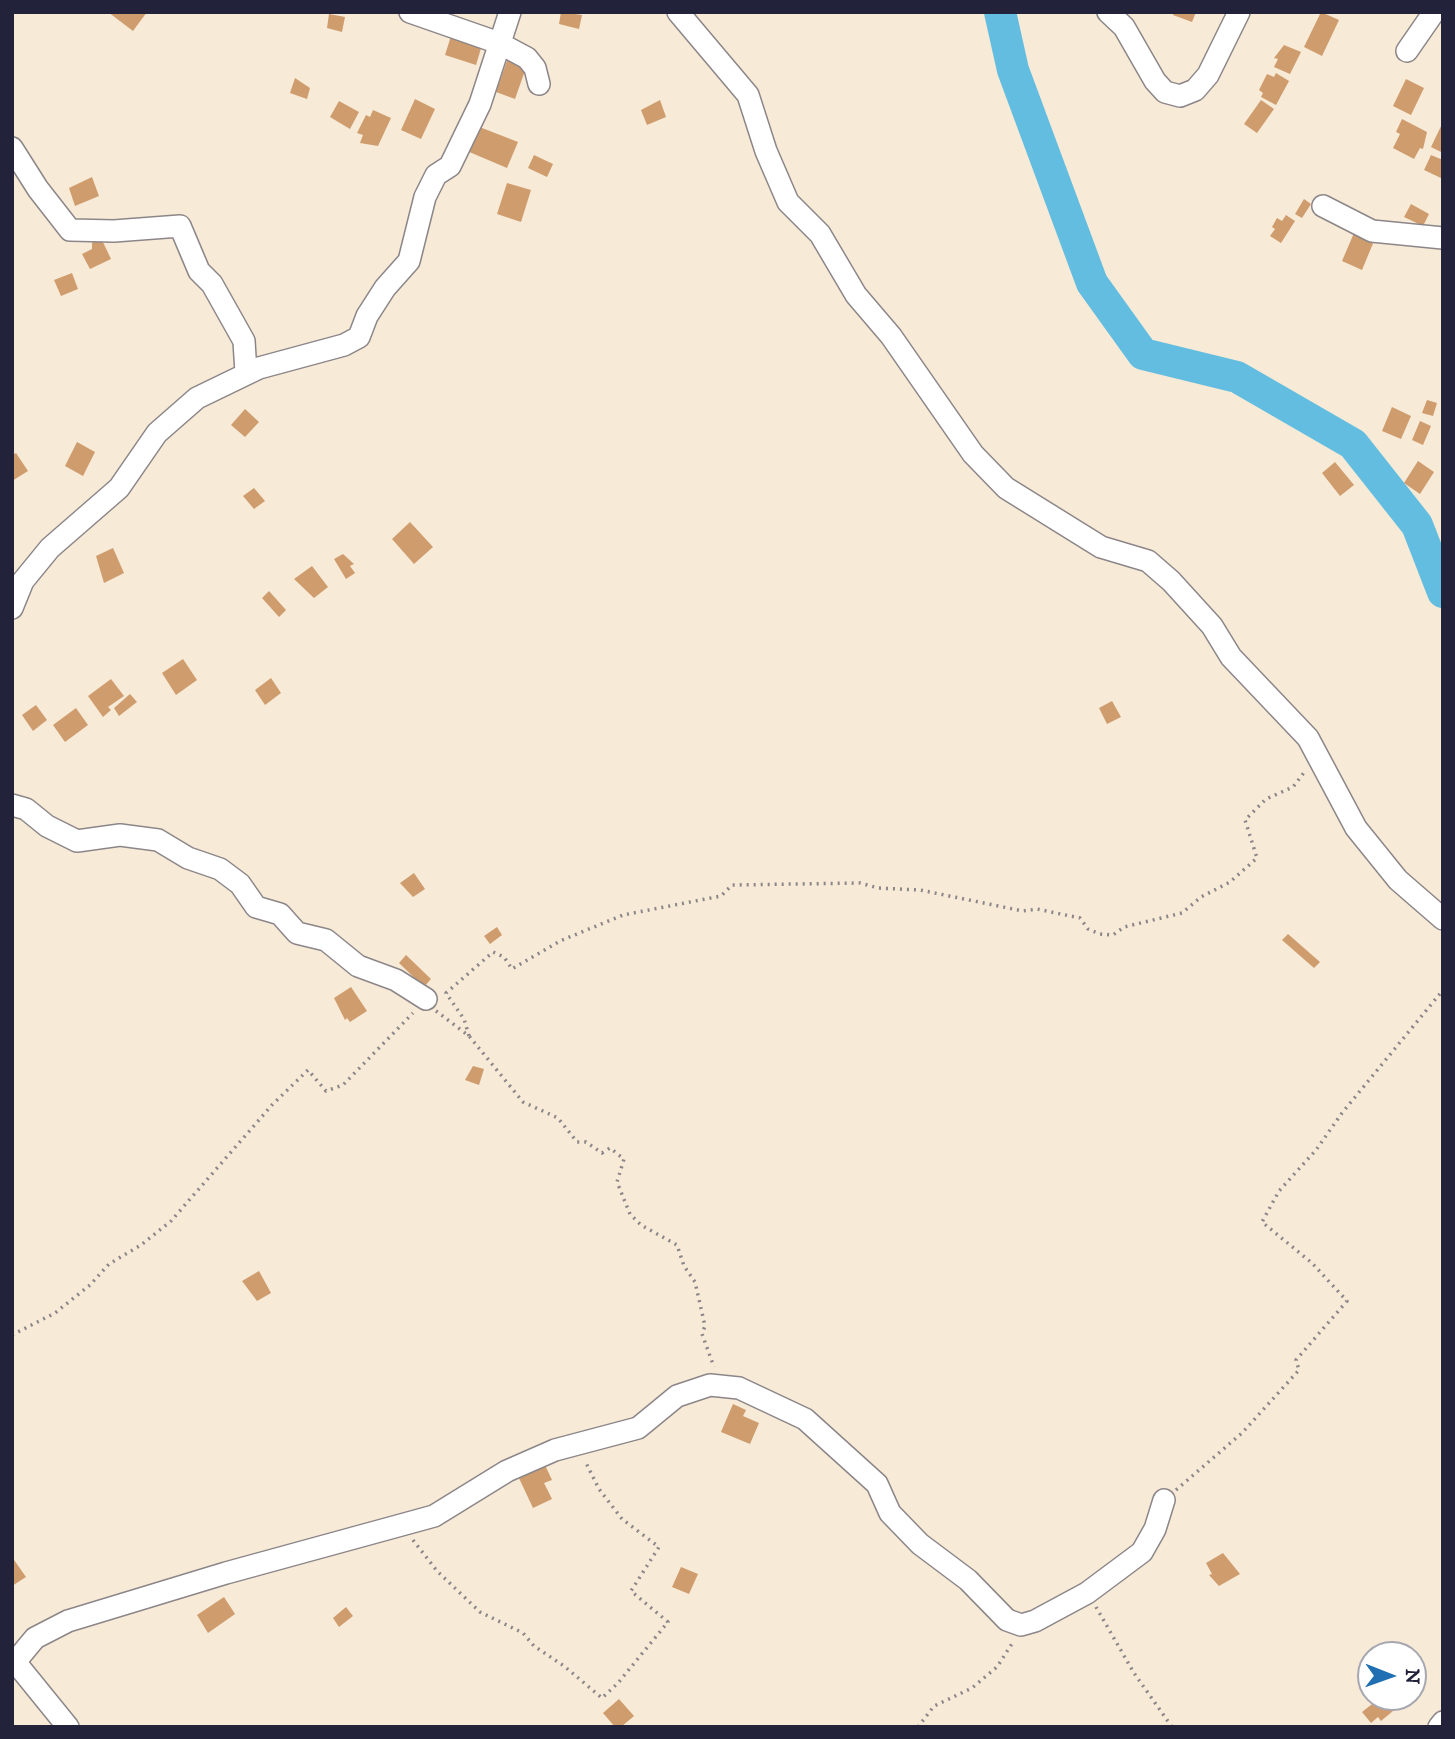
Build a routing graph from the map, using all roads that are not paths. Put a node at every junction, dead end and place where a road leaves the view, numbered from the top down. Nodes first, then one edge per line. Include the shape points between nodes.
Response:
1 (410, 12) edge
2 (510, 12) edge
3 (678, 12) edge
4 (1108, 12) edge
5 (1239, 12) edge
6 (1434, 12) edge
7 (499, 43) junction
8 (1407, 51) dead end
9 (539, 84) dead end
10 (12, 148) edge
11 (1323, 206) dead end
12 (1443, 238) edge
13 (246, 373) junction
14 (12, 608) edge
15 (12, 805) edge
16 (1443, 919) edge
17 (426, 999) road end
18 (1164, 1500) road end
19 (14, 1660) edge
20 (1443, 1722) edge
21 (68, 1727) edge
22 (1439, 1727) edge

1 - 7 street
2 - 7 street
3 - 16 street via 748,95 788,202 820,234 856,295 891,336 973,454 1006,488 1101,547 1148,561 1212,626 1231,657 1277,709 1297,725 1356,828 1398,880
4 - 5 street via 1124,27 1154,82 1165,92 1180,96 1195,90 1208,75
6 - 8 street
7 - 9 street via 527,58
7 - 13 street via 480,104 450,166 436,174 425,197 409,261 385,288 359,337
10 - 13 street via 70,230 180,226 199,271 212,284 244,341
11 - 12 street via 1372,231
13 - 14 street via 198,398 157,433 118,488 23,581
15 - 17 street via 77,841 120,835 158,840 188,858 220,869 240,884 256,906 280,915 297,933 326,940 358,966 396,980
18 - 19 street via 1142,1552 1087,1593 1021,1625 1007,1620 968,1580 920,1544 890,1513 877,1485 805,1419 739,1388 720,1385 677,1396 638,1427 555,1450 507,1471 434,1516 68,1622 35,1638
19 - 21 street
20 - 22 street

